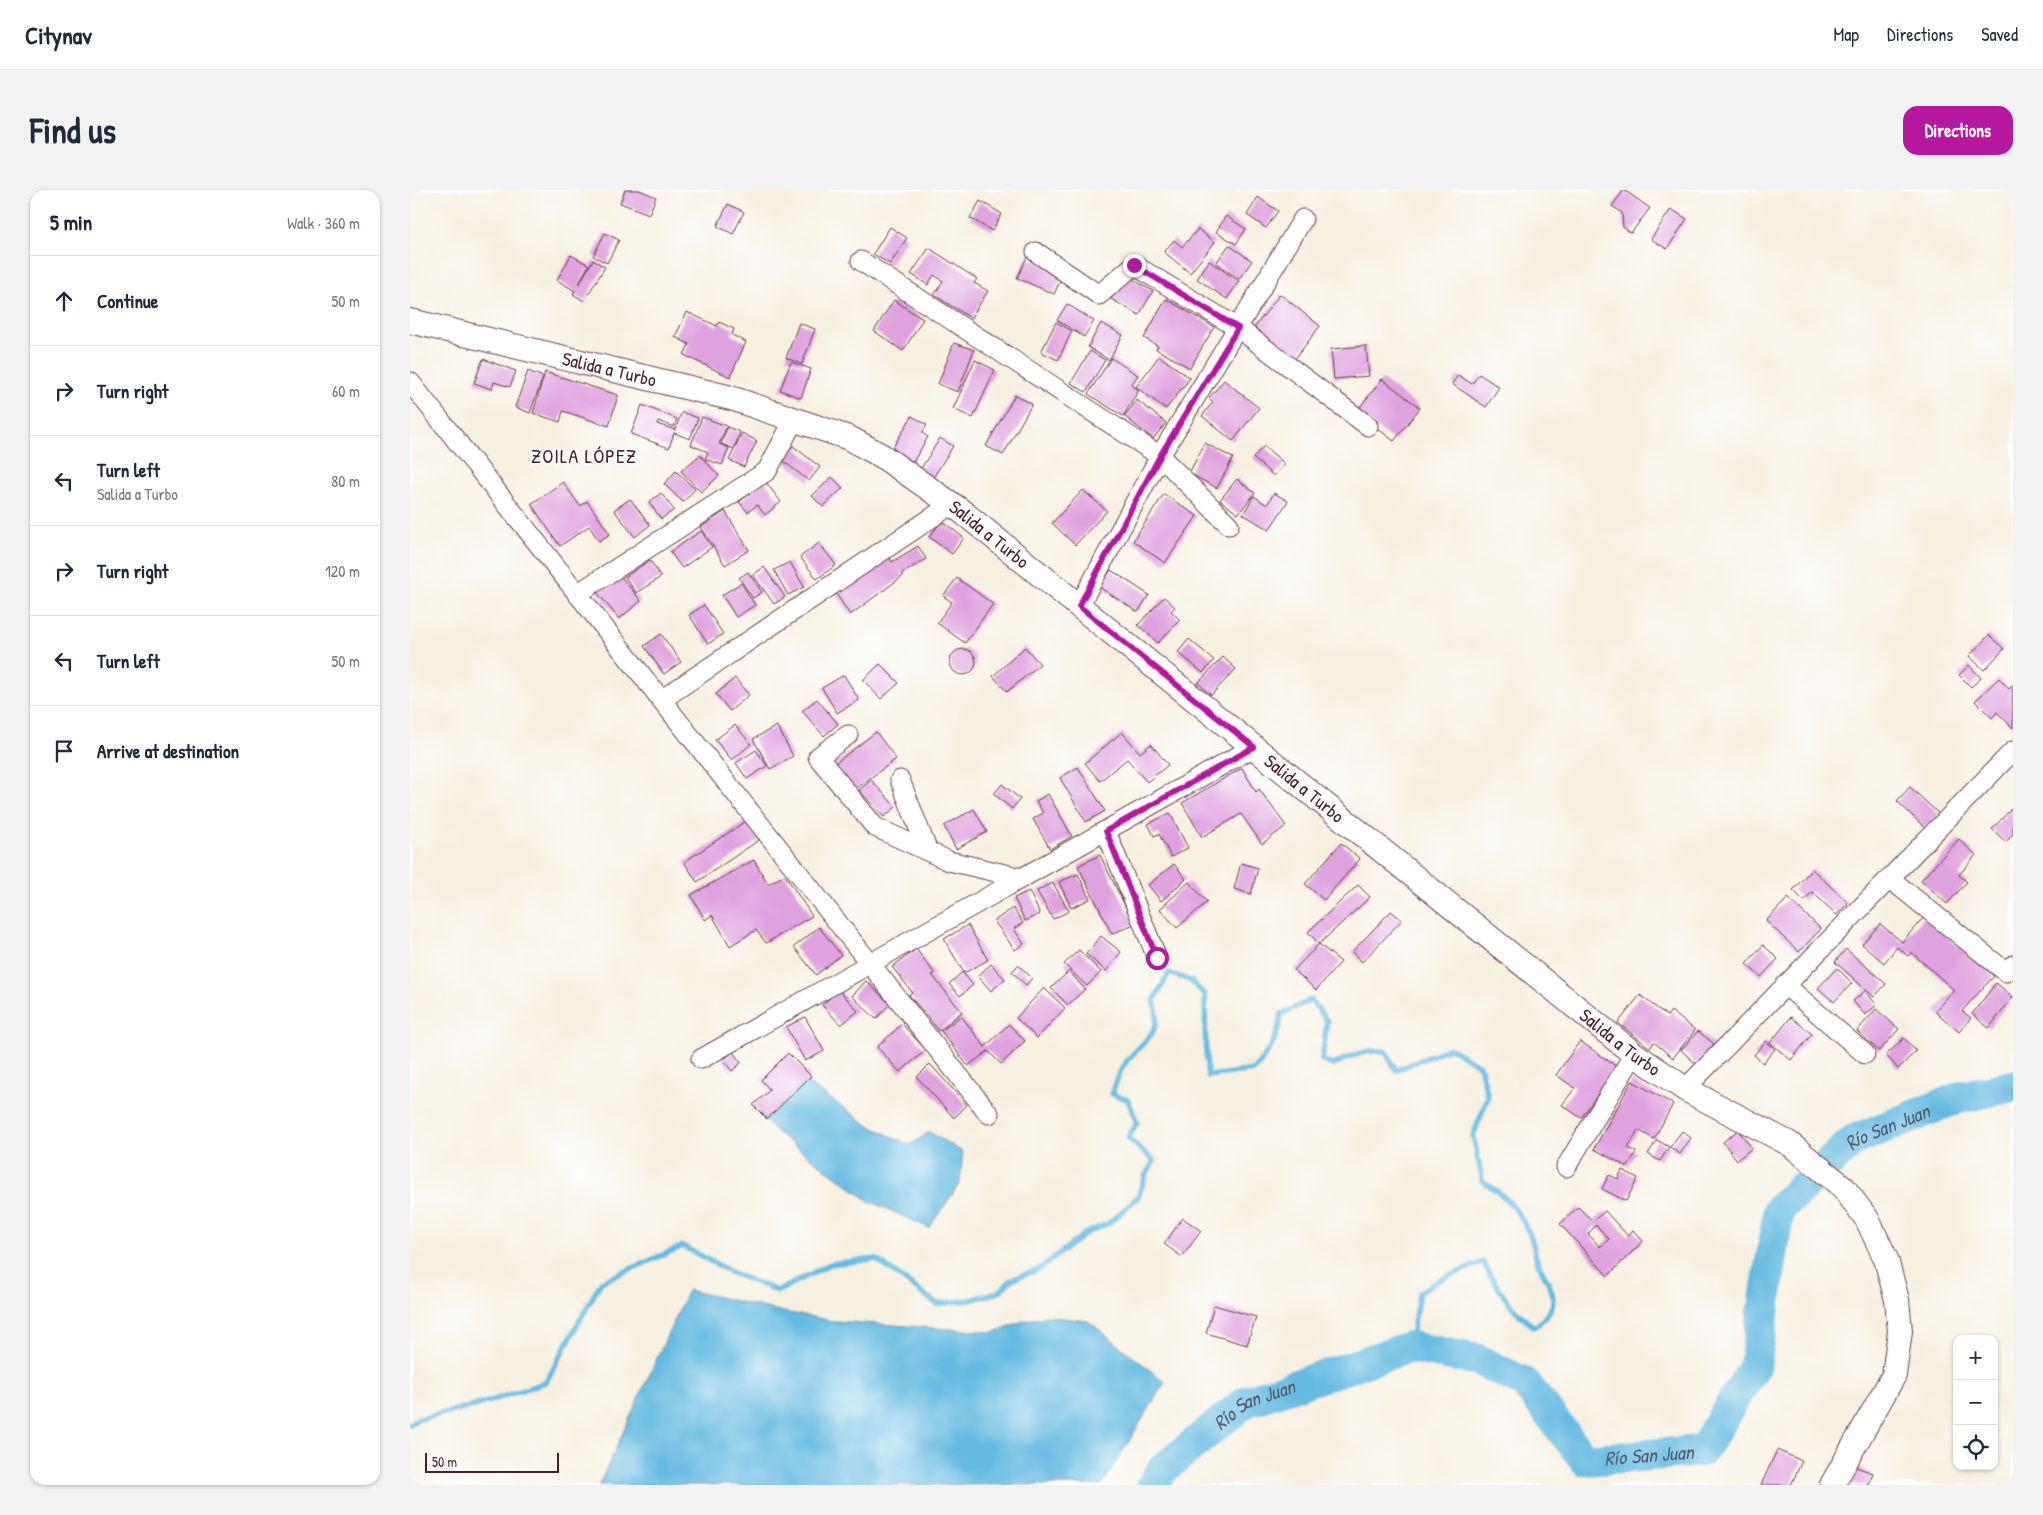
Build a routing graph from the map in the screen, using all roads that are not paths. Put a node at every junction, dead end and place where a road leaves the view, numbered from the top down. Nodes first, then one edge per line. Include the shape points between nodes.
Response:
1 (1303, 219) dead end
2 (1036, 252) dead end
3 (861, 262) dead end
4 (410, 321) edge
5 (1238, 328) junction
6 (410, 382) edge
7 (794, 420) junction
8 (1368, 426) dead end
9 (1160, 456) junction
10 (952, 504) junction
11 (1229, 525) dead end
12 (577, 594) junction
13 (1079, 606) junction
14 (662, 700) junction
15 (848, 735) dead end
16 (1254, 747) junction
17 (2009, 763) edge
18 (900, 780) dead end
19 (1106, 831) junction
20 (927, 850) junction
21 (1022, 878) junction
22 (1889, 878) junction
23 (1157, 958) dead end
24 (870, 964) junction
25 (2013, 965) edge
26 (1785, 985) junction
27 (1634, 1054) junction
28 (1865, 1054) dead end
29 (702, 1059) dead end
30 (1685, 1088) junction
31 (989, 1114) dead end
32 (1566, 1167) dead end
33 (1832, 1485) edge

1 - 5 street
2 - 5 street via 1099,295 1134,265
3 - 9 street
4 - 7 main road, Salida a Turbo via 731,398
5 - 8 street
5 - 9 street
6 - 12 street
7 - 10 main road, Salida a Turbo via 849,438 882,456
7 - 12 street via 767,470
9 - 11 street
9 - 13 street
10 - 13 main road, Salida a Turbo
10 - 14 street
12 - 14 street
13 - 16 main road, Salida a Turbo
14 - 24 street
15 - 20 street via 818,757 875,827
16 - 19 street
16 - 27 main road, Salida a Turbo
17 - 22 street
18 - 20 street
19 - 21 street
19 - 23 street
20 - 21 street via 949,861
21 - 24 street
22 - 25 street via 2006,972
22 - 26 street
24 - 29 street
24 - 31 street
26 - 28 street
26 - 30 street
27 - 30 main road, Salida a Turbo
27 - 32 street
30 - 33 main road, Salida a Turbo via 1790,1144 1843,1186 1867,1219 1886,1259 1897,1300 1900,1331 1894,1375

